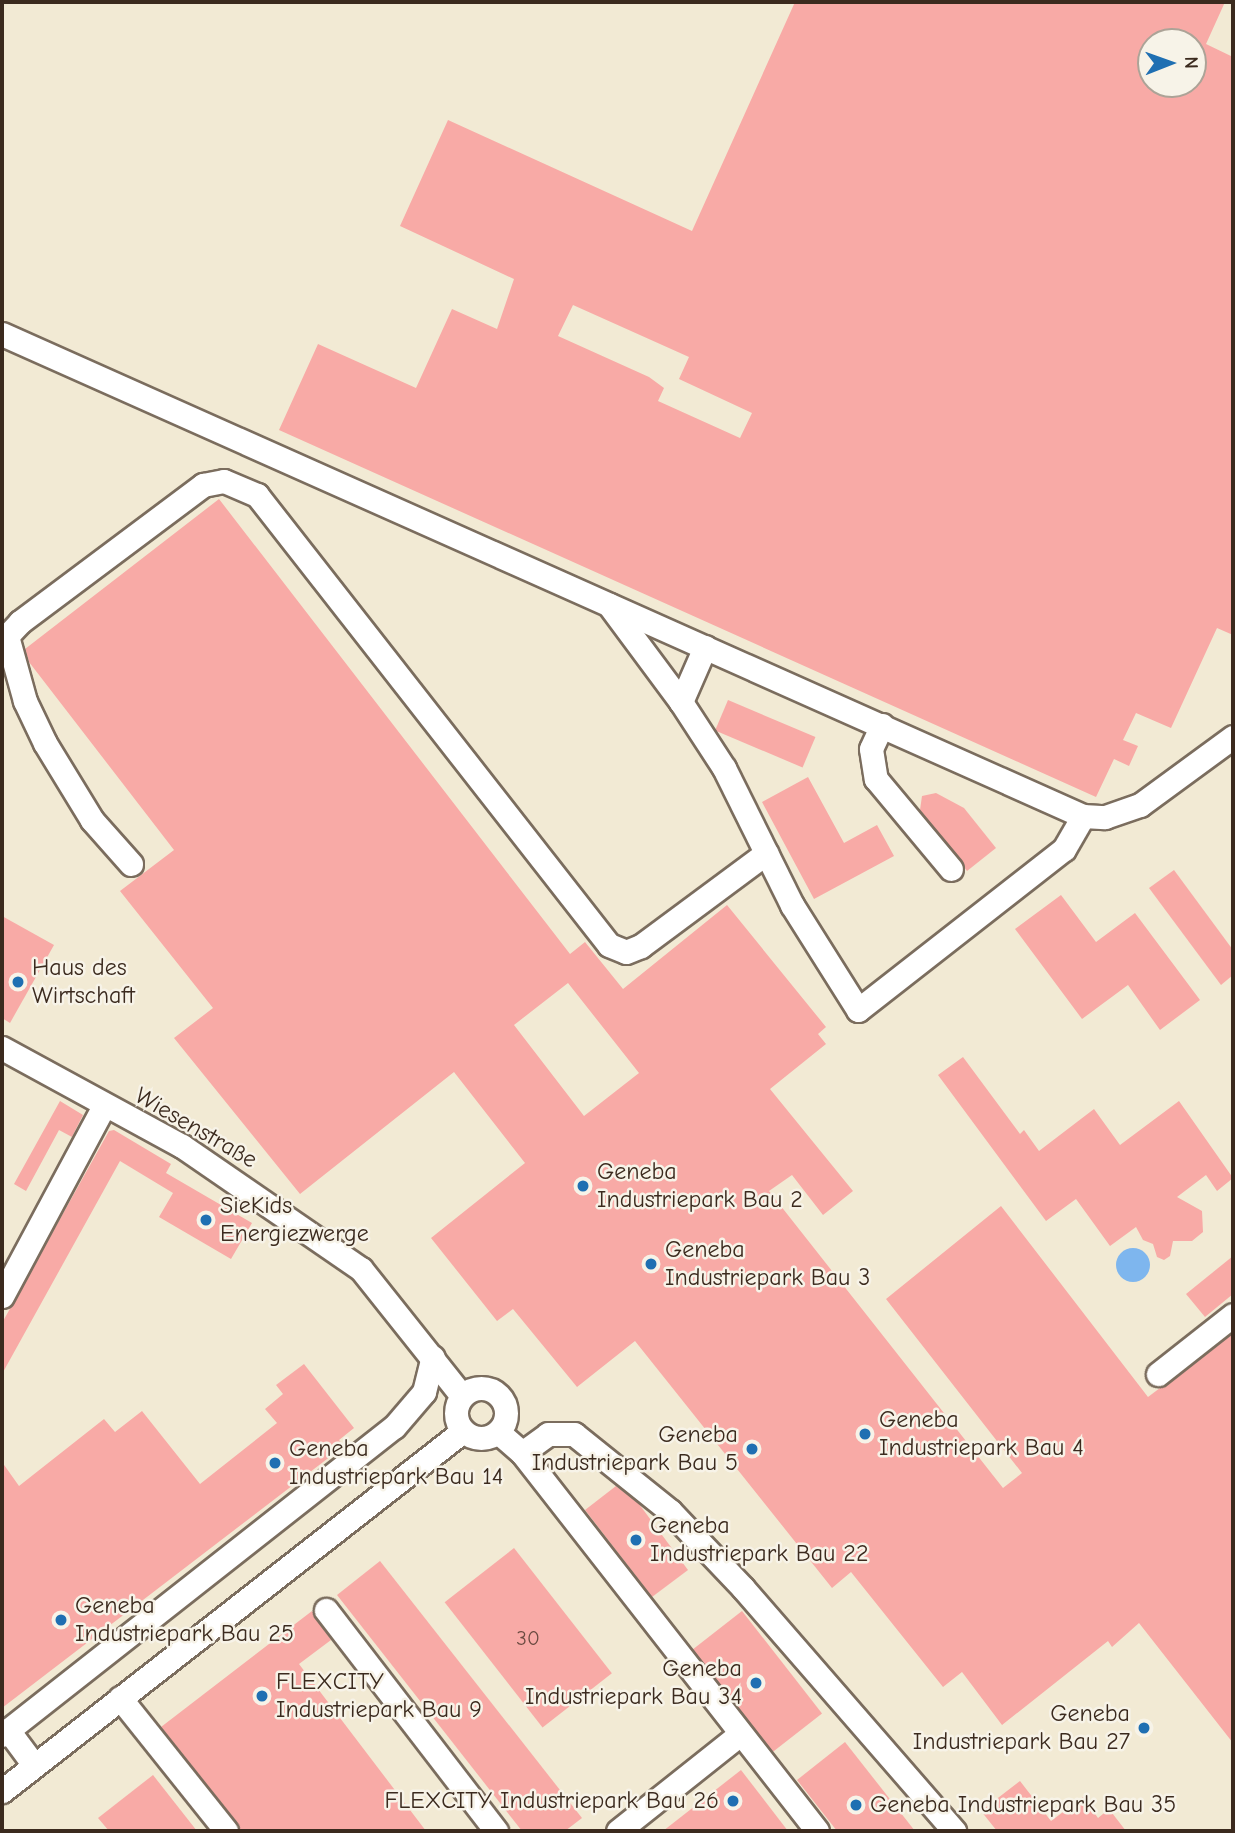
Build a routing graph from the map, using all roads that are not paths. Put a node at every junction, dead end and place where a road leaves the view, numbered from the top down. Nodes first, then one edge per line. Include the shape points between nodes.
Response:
1 (2, 334) edge
2 (609, 605) junction
3 (705, 647) junction
4 (681, 702) junction
5 (882, 725) junction
6 (1233, 737) edge
7 (1083, 816) junction
8 (766, 853) junction
9 (131, 864) dead end
10 (951, 869) dead end
11 (2, 1048) edge
12 (104, 1106) junction
13 (2, 1296) edge
14 (1233, 1315) edge
15 (433, 1357) junction
16 (1158, 1374) dead end
17 (462, 1396) junction
18 (463, 1431) junction
19 (498, 1432) junction
20 (522, 1453) junction
21 (327, 1610) dead end
22 (120, 1698) junction
23 (5, 1733) edge
24 (740, 1734) junction
25 (34, 1765) junction
26 (2, 1791) edge
27 (226, 1831) edge
28 (496, 1831) edge
29 (618, 1831) edge
30 (817, 1831) edge
31 (954, 1831) edge

1 - 2 street
2 - 3 street
2 - 4 street
3 - 4 street
3 - 5 street
4 - 8 street via 724,768
5 - 7 street
5 - 10 street via 871,749 876,779
6 - 7 street via 1140,805 1105,817
7 - 8 street via 1064,849 858,1010 792,905
8 - 9 street via 641,946 626,952 610,946 257,495 224,481 203,485 7,636 25,701 50,754 92,820
11 - 12 street, Wiesenstraße
12 - 13 street
12 - 15 street, Wiesenstraße via 182,1146 361,1269
14 - 16 street
15 - 17 street, Wiesenstraße
15 - 23 street via 424,1392 394,1427
17 - 18 street via 456,1410
17 - 19 street via 483,1388 498,1394 506,1410
18 - 19 street via 482,1438
18 - 22 street
19 - 20 street
20 - 24 street
20 - 31 street via 548,1434 574,1434 670,1511
21 - 28 street
22 - 25 street
22 - 27 street
23 - 25 street
24 - 29 street
24 - 30 street
25 - 26 street

